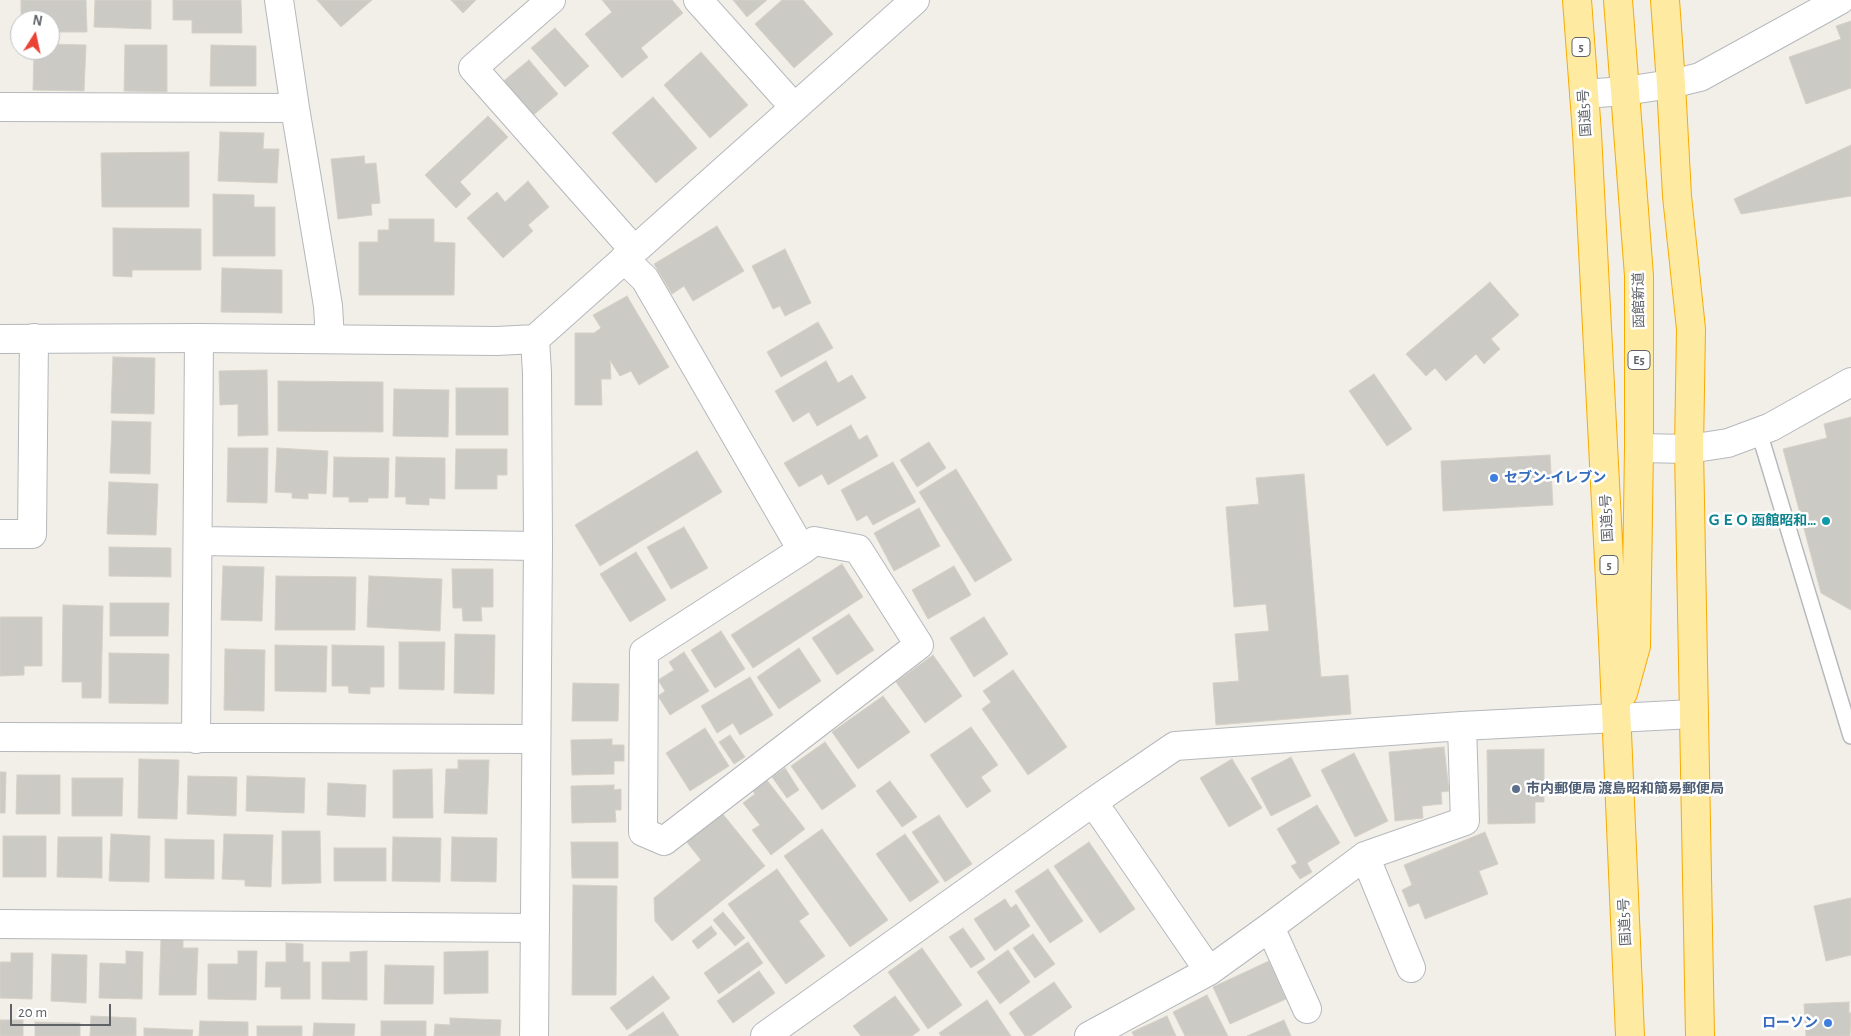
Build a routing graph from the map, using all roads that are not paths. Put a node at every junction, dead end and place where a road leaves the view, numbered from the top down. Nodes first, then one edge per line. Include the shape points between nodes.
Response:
1 (279, 0) edge
2 (551, 0) edge
3 (698, 0) edge
4 (914, 0) edge
5 (1578, 0) edge
6 (1618, 0) edge
7 (1665, 0) edge
8 (1840, 0) edge
9 (1671, 84) junction
10 (1625, 90) junction
11 (1584, 94) junction
12 (794, 106) junction
13 (0, 107) edge
14 (295, 108) junction
15 (629, 254) junction
16 (0, 338) edge
17 (34, 338) junction
18 (199, 338) junction
19 (535, 339) junction
20 (330, 340) junction
21 (1851, 382) edge
22 (1759, 432) junction
23 (1639, 448) junction
24 (1689, 449) junction
25 (0, 534) edge
26 (198, 541) junction
27 (538, 546) junction
28 (802, 550) junction
29 (1693, 714) junction
30 (1616, 719) junction
31 (1462, 726) junction
32 (1851, 736) edge
33 (0, 738) edge
34 (196, 738) junction
35 (536, 739) junction
36 (1093, 802) junction
37 (1365, 856) junction
38 (0, 924) edge
39 (1270, 927) junction
40 (535, 928) junction
41 (1411, 968) dead end
42 (1209, 970) junction
43 (1307, 1009) dead end
44 (1094, 1034) edge
45 (534, 1036) edge
46 (765, 1036) edge
47 (1630, 1036) edge
48 (1700, 1036) edge

1 - 14 street
2 - 15 street via 473,68
3 - 12 street
4 - 12 street
5 - 11 highway, 国道5号 / 5
6 - 10 highway, 函館新道 / E5
7 - 9 highway
8 - 9 street via 1700,77
9 - 10 street
9 - 24 highway via 1677,196 1691,329
10 - 11 street
10 - 23 highway, 函館新道 / E5 via 1639,276
11 - 30 highway, 国道5号 / 5
12 - 15 street
13 - 14 street
14 - 20 street via 328,306
15 - 19 street
15 - 28 street via 646,278
16 - 17 street
17 - 18 street
17 - 25 street via 32,534
18 - 20 street
18 - 26 street
19 - 20 street via 497,342
19 - 27 street
21 - 22 street
22 - 24 street
22 - 32 lane
23 - 24 street
23 - 30 highway, 函館新道 / E5 via 1636,646
24 - 29 highway
26 - 27 street
26 - 34 street
27 - 35 street
28 - 28 street via 814,541 858,549 919,645 664,841 643,832 644,652
29 - 30 street
29 - 48 highway
30 - 31 street
30 - 47 highway, 国道5号 / 5
31 - 36 street via 1175,746
31 - 37 street via 1465,820
33 - 34 street
34 - 35 street
35 - 40 street
36 - 42 street
36 - 46 street
37 - 39 street
37 - 41 street
38 - 40 street
39 - 42 street
39 - 43 street
40 - 45 street
42 - 44 street

